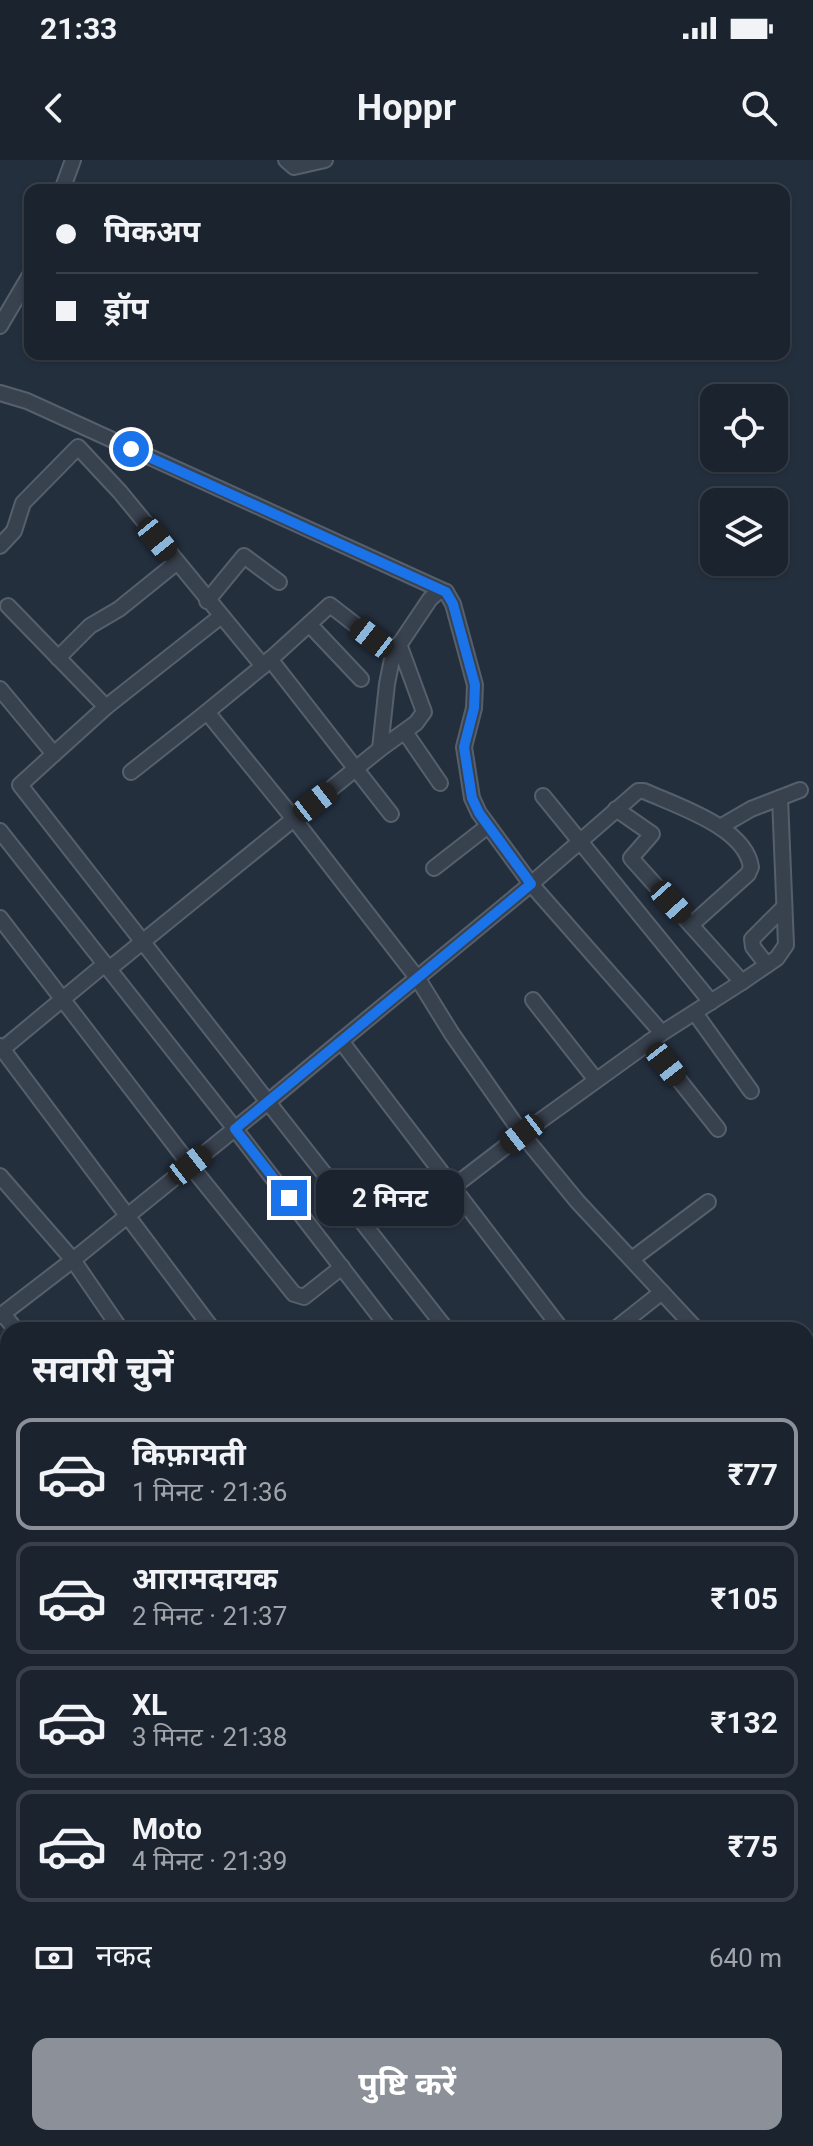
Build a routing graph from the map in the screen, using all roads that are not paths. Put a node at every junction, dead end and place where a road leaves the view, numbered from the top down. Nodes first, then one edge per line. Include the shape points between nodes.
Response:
1 (73, 160) edge
2 (286, 160) edge
3 (325, 160) edge
4 (64, 184) edge
5 (24, 285) edge
6 (0, 326) edge
7 (0, 393) edge
8 (0, 546) edge
9 (176, 563) junction
10 (279, 582) dead end
11 (446, 592) junction
12 (207, 601) junction
13 (8, 606) dead end
14 (220, 617) junction
15 (309, 624) junction
16 (396, 649) junction
17 (58, 658) junction
18 (266, 663) junction
19 (361, 679) dead end
20 (0, 689) edge
21 (106, 707) junction
22 (207, 712) junction
23 (405, 732) junction
24 (380, 749) junction
25 (54, 754) junction
26 (357, 769) junction
27 (131, 772) dead end
28 (440, 783) dead end
29 (800, 790) dead end
30 (543, 796) dead end
31 (780, 798) junction
32 (616, 809) junction
33 (391, 814) dead end
34 (294, 819) junction
35 (488, 826) junction
36 (720, 827) junction
37 (0, 831) edge
38 (579, 841) junction
39 (6, 851) edge
40 (434, 868) dead end
41 (531, 884) junction
42 (784, 907) junction
43 (0, 918) edge
44 (691, 925) junction
45 (143, 943) junction
46 (767, 965) junction
47 (107, 967) junction
48 (418, 979) junction
49 (742, 982) junction
50 (63, 999) junction
51 (533, 1000) dead end
52 (711, 1002) junction
53 (695, 1013) junction
54 (656, 1038) junction
55 (341, 1041) junction
56 (1, 1048) edge
57 (596, 1080) junction
58 (751, 1091) dead end
59 (268, 1102) junction
60 (235, 1129) junction
61 (718, 1129) dead end
62 (522, 1134) junction
63 (190, 1165) junction
64 (0, 1176) edge
65 (453, 1187) junction
66 (708, 1202) dead end
67 (126, 1216) junction
68 (632, 1259) junction
69 (73, 1260) junction
70 (342, 1267) junction
71 (662, 1292) junction
72 (1, 1315) edge
73 (116, 1322) edge
74 (207, 1322) edge
75 (384, 1322) edge
76 (441, 1322) edge
77 (556, 1322) edge
78 (624, 1322) edge
79 (690, 1322) edge

1 - 4 street
2 - 3 street via 294,167
5 - 6 street
7 - 11 street
8 - 9 street via 14,531 23,503 78,447
9 - 12 street
9 - 17 street via 90,626
10 - 12 street via 244,556
11 - 16 street via 430,599
11 - 35 street via 475,685 464,747 468,784
12 - 14 street
13 - 17 street
14 - 18 street
14 - 21 street
15 - 16 street via 330,605
15 - 18 street
15 - 19 street
16 - 23 street via 424,712
16 - 24 street
17 - 21 street
18 - 22 street
18 - 26 street
20 - 25 street
21 - 25 street
22 - 27 street
22 - 34 street
23 - 24 street
23 - 28 street
24 - 26 street
25 - 45 street via 20,785
26 - 33 street
26 - 34 street
29 - 31 street
30 - 38 street
31 - 36 street
31 - 42 street
32 - 36 street via 630,795 644,791
32 - 38 street
32 - 44 street via 652,834 631,858
34 - 45 street
34 - 48 street
35 - 40 street
35 - 41 street
36 - 44 street via 746,853 751,867
37 - 39 street
38 - 41 street
38 - 52 street
39 - 47 street
41 - 48 street
41 - 54 street
42 - 46 street via 786,945
42 - 46 street via 752,939
43 - 50 street
44 - 49 street
45 - 47 street
45 - 59 street
46 - 49 street
47 - 50 street
47 - 60 street
48 - 55 street
48 - 62 street
49 - 52 street
50 - 56 street
50 - 63 street
51 - 57 street
52 - 53 street
53 - 54 street
53 - 58 street
54 - 57 street
54 - 61 street
55 - 59 street
55 - 65 street
56 - 67 street
57 - 62 street
59 - 60 street
59 - 76 street
60 - 63 street
60 - 70 street
62 - 65 street
62 - 68 street
63 - 67 street
63 - 70 street via 298,1297
64 - 69 street
65 - 77 street
66 - 68 street
67 - 69 street
67 - 74 street
68 - 71 street
69 - 72 street
69 - 73 street
70 - 75 street
71 - 78 street
71 - 79 street

